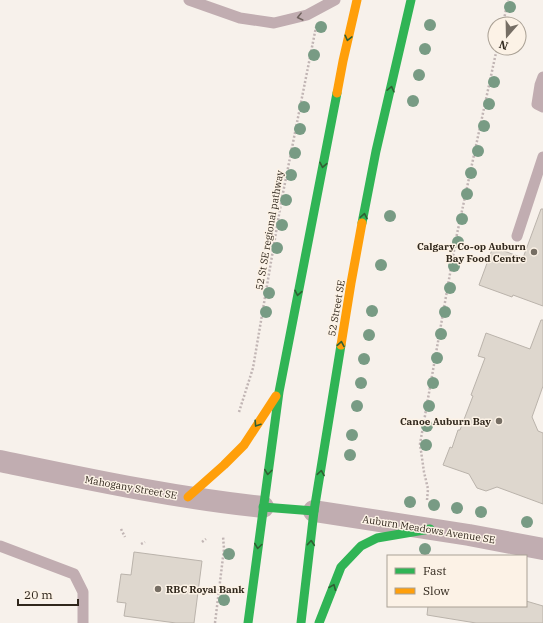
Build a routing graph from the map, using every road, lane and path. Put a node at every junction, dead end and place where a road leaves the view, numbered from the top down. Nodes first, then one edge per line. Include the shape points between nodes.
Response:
1 (189, 0) edge
2 (335, 0) edge
3 (357, 0) edge
4 (411, 0) edge
5 (508, 0) edge
6 (320, 8) junction
7 (504, 16) edge
8 (495, 56) edge
9 (543, 77) edge
10 (543, 107) edge
11 (543, 157) edge
12 (516, 236) dead end
13 (279, 392) junction
14 (238, 415) dead end
15 (0, 461) edge
16 (188, 497) junction
17 (427, 500) dead end
18 (263, 507) junction
19 (314, 511) junction
20 (121, 529) dead end
21 (430, 529) junction
22 (223, 536) dead end
23 (125, 537) dead end
24 (206, 539) dead end
25 (145, 542) dead end
26 (202, 542) dead end
27 (141, 544) dead end
28 (0, 546) edge
29 (543, 550) edge
30 (83, 623) edge
31 (215, 623) edge
32 (248, 623) edge
33 (301, 623) edge
34 (319, 623) edge

6 -> 1 lane via 307,15 274,23 240,18
2 - 6 lane
3 -> 13 main road
19 -> 4 main road, 52 Street SE via 376,151
5 - 7 path
6 - 14 path, 52 St SE regional pathway via 281,203 253,368
8 - 17 path via 457,234 420,444 428,489
9 - 10 lane via 537,104
11 - 12 lane
13 -> 16 main road via 244,445
13 -> 18 main road
15 - 16 street, Mahogany Street SE
16 - 18 street, Mahogany Street SE
18 - 19 main road
18 -> 32 main road
19 - 21 street, Auburn Meadows Avenue SE
33 -> 19 main road, 52 Street SE
20 - 23 path
21 - 29 street, Auburn Meadows Avenue SE
34 -> 21 main road via 341,567 361,546 377,538
22 - 31 path via 224,549
24 - 26 path
25 - 27 path
28 - 30 lane via 74,574 83,592

